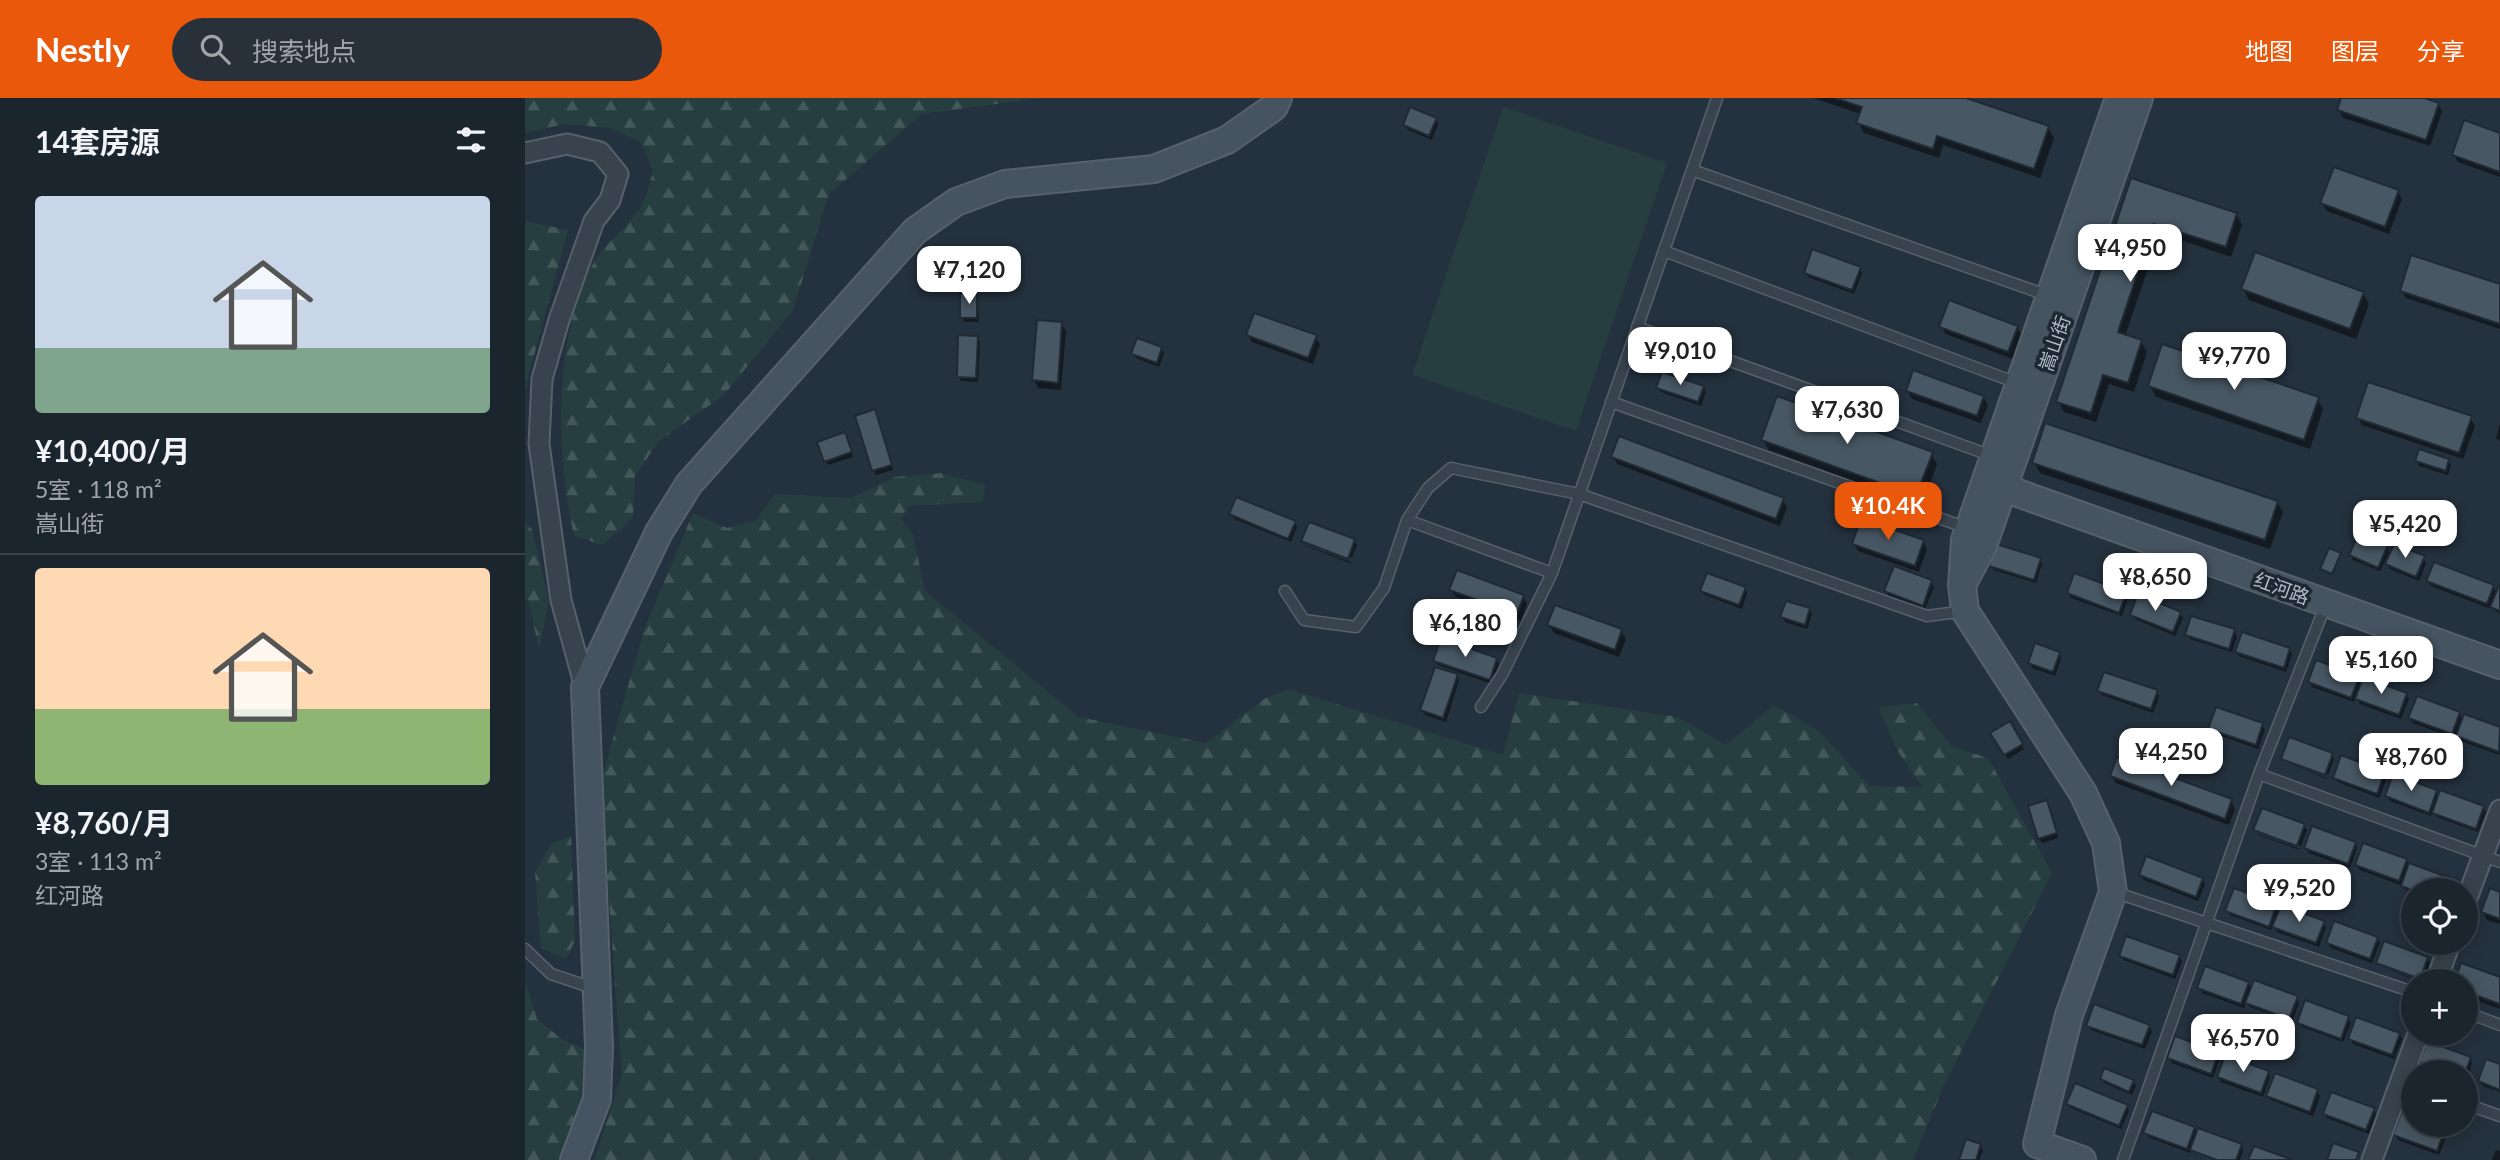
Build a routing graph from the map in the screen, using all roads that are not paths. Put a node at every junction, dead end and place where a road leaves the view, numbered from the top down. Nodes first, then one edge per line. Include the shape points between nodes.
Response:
1 (1278, 98) edge
2 (1717, 98) edge
3 (2119, 98) edge
4 (2139, 98) edge
5 (525, 153) edge
6 (1692, 170) junction
7 (1664, 251) junction
8 (2050, 296) junction
9 (1637, 327) junction
10 (2019, 384) junction
11 (1611, 402) junction
12 (1994, 457) junction
13 (1994, 485) junction
14 (1579, 494) junction
15 (1407, 520) junction
16 (1969, 528) junction
17 (1552, 573) junction
18 (1962, 585) junction
19 (1285, 591) dead end
20 (2326, 604) junction
21 (1965, 611) junction
22 (2500, 665) edge
23 (585, 687) junction
24 (1481, 707) dead end
25 (2259, 774) junction
26 (2500, 810) edge
27 (2491, 859) edge
28 (2478, 881) edge
29 (2113, 892) junction
30 (2206, 923) junction
31 (525, 949) edge
32 (2401, 988) edge
33 (596, 989) junction
34 (2478, 1017) edge
35 (2500, 1025) edge
36 (2401, 1097) edge
37 (2478, 1108) edge
38 (2500, 1116) edge
39 (574, 1160) edge
40 (2082, 1160) edge
41 (2123, 1160) edge
42 (2372, 1160) edge

1 - 23 street via 1274,107 1227,139 1154,169 1005,184 956,202 915,231 689,485 659,532
2 - 6 lane
3 - 8 street, 嵩山街
4 - 13 street, 嵩山街
5 - 23 street via 567,144 600,152 618,174 610,200 594,221 542,379 539,444 546,496 561,600
6 - 7 lane
6 - 8 lane
7 - 9 lane
7 - 10 lane
8 - 10 street, 嵩山街
9 - 11 lane
9 - 12 lane
10 - 12 street, 嵩山街
11 - 14 lane
11 - 16 lane
12 - 13 street, 嵩山街
13 - 16 street, 嵩山街
13 - 18 street, 嵩山街 via 1983,546
13 - 20 street, 红河路
14 - 15 lane via 1451,468 1428,488
14 - 17 lane
14 - 21 lane via 1927,615
15 - 17 lane
15 - 19 lane via 1384,588 1356,627 1304,620
16 - 18 street, 嵩山街
17 - 24 lane via 1503,673
18 - 21 street, 嵩山街
20 - 22 street, 红河路
20 - 25 lane
21 - 29 street via 2084,793 2106,843
23 - 33 street
25 - 27 lane
25 - 30 lane
26 - 27 street
27 - 28 street
29 - 30 lane
29 - 40 street via 2069,1015 2037,1144
30 - 32 lane
30 - 41 lane
31 - 33 lane via 551,974
33 - 39 street via 597,1099
34 - 35 lane
36 - 42 street
37 - 38 lane

